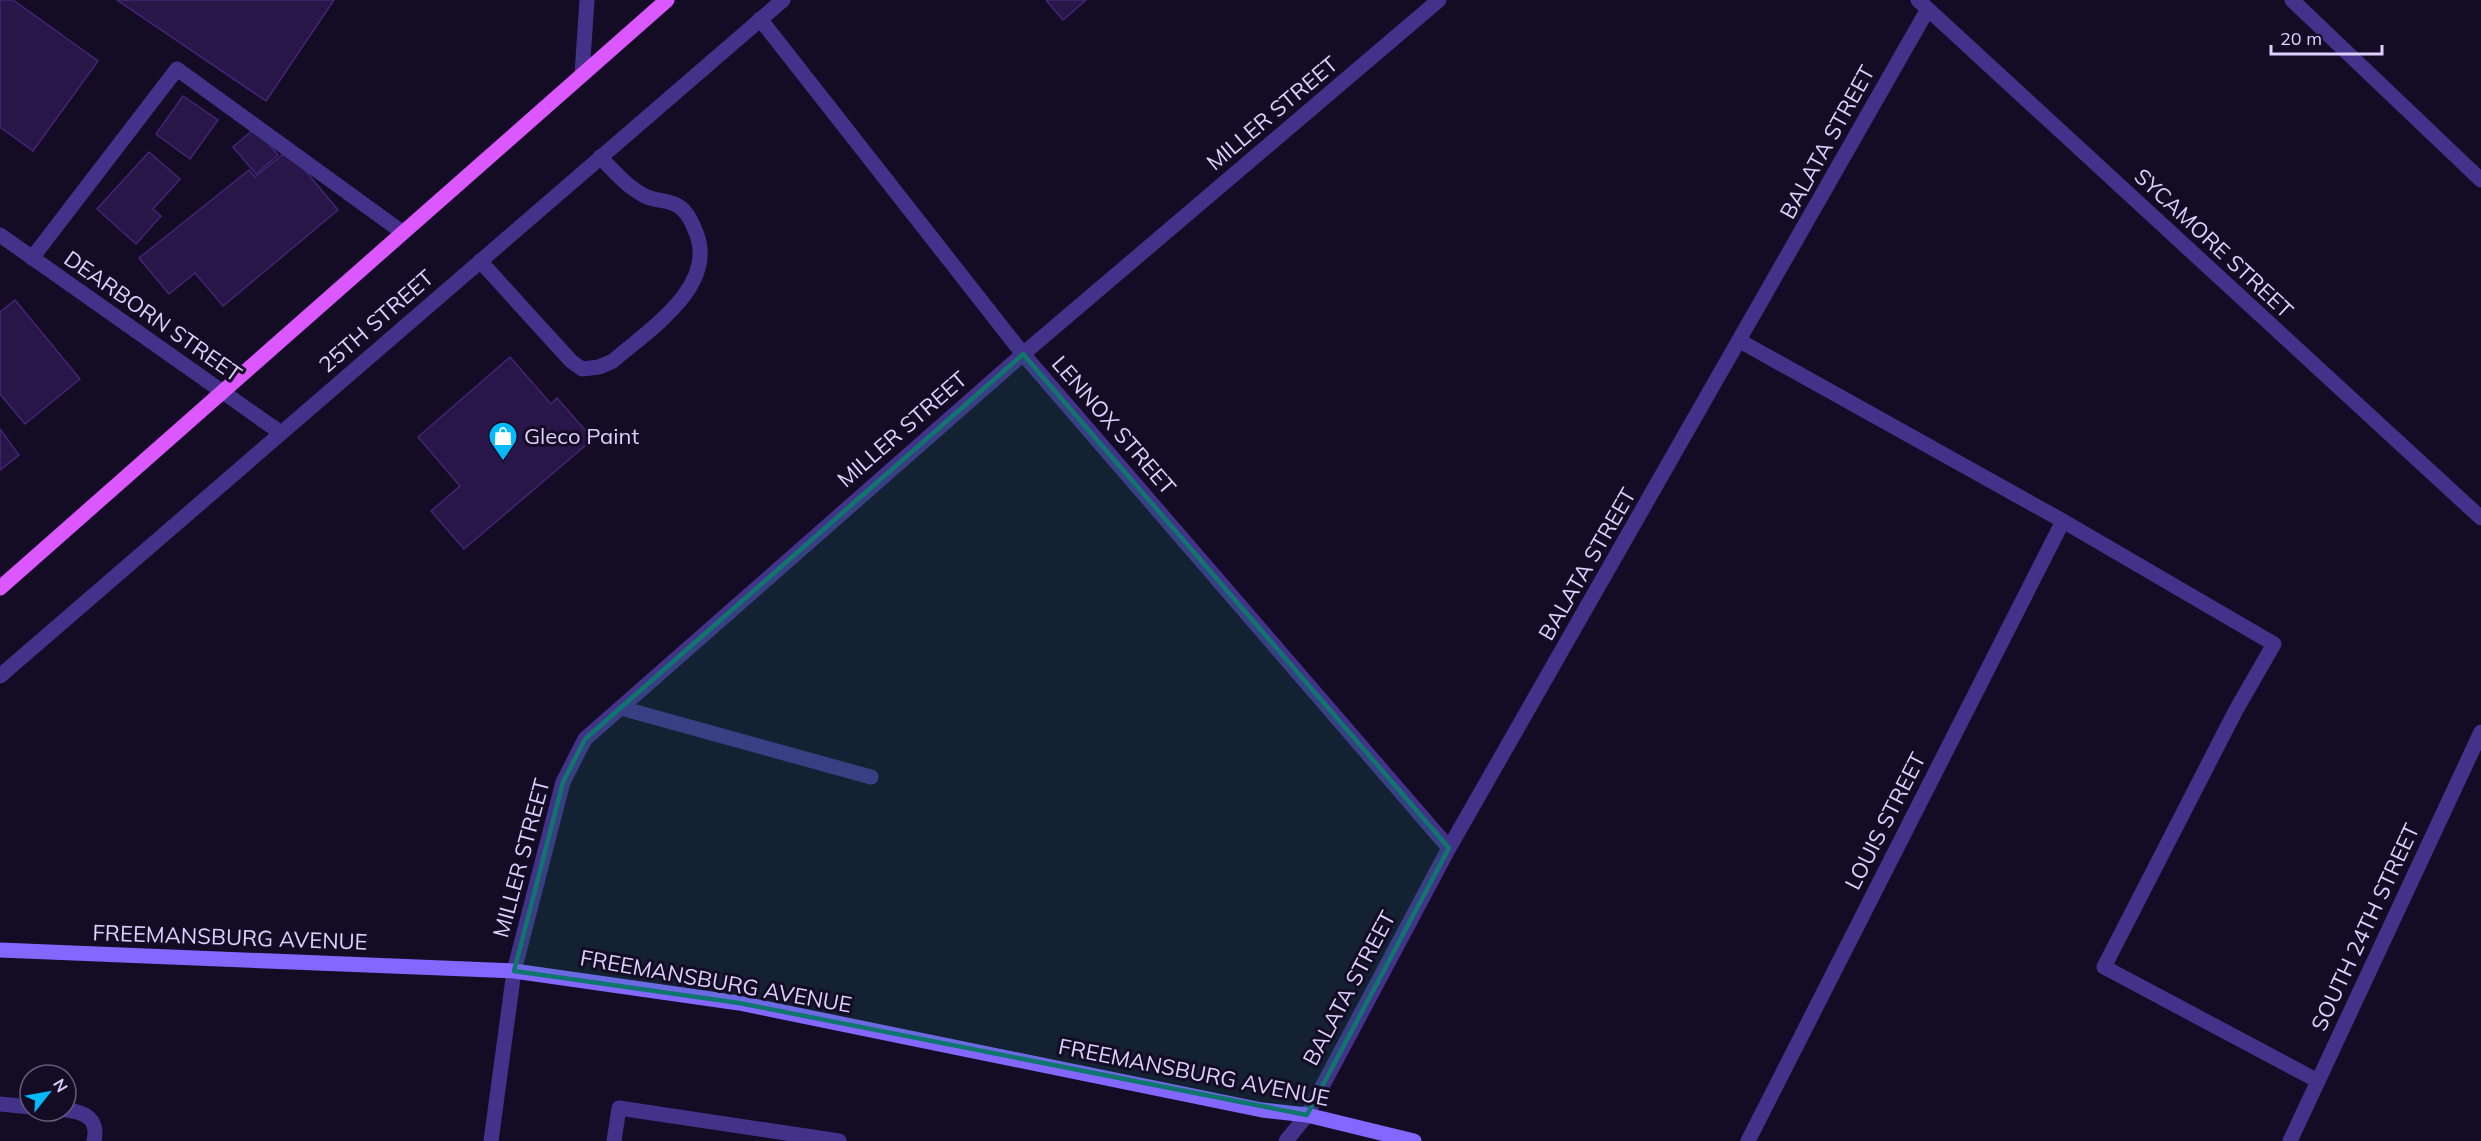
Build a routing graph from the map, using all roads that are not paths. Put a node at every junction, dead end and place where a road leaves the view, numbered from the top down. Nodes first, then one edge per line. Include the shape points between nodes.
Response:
1 (588, 0) edge
2 (667, 0) edge
3 (783, 0) edge
4 (1439, 0) edge
5 (2292, 0) edge
6 (1927, 3) edge
7 (760, 19) junction
8 (582, 74) junction
9 (600, 157) junction
10 (2481, 180) edge
11 (402, 232) junction
12 (0, 235) edge
13 (32, 258) junction
14 (480, 261) junction
15 (1740, 341) junction
16 (1023, 354) junction
17 (221, 391) junction
18 (281, 433) junction
19 (2481, 518) edge
20 (2063, 521) junction
21 (0, 588) edge
22 (0, 676) edge
23 (621, 708) junction
24 (2481, 732) edge
25 (871, 777) dead end
26 (1449, 848) junction
27 (0, 950) edge
28 (514, 971) junction
29 (2318, 1081) junction
30 (0, 1104) edge
31 (18, 1106) edge
32 (78, 1111) edge
33 (1307, 1115) junction
34 (94, 1141) edge
35 (490, 1141) edge
36 (614, 1141) edge
37 (839, 1141) edge
38 (1286, 1141) edge
39 (1414, 1141) edge
40 (1748, 1141) edge
41 (2290, 1141) edge

1 - 8 street
2 - 8 main road
3 - 7 street, 25TH STREET
4 - 16 street, MILLER STREET
5 - 10 street
6 - 15 street, BALATA STREET
6 - 19 street, SYCAMORE STREET
7 - 9 street, 25TH STREET
7 - 16 street, LENNOX STREET
8 - 11 main road
9 - 14 street, 25TH STREET
9 - 14 street via 647,197 681,208 699,241 696,279 687,294 613,361 582,369 571,362
11 - 13 street via 177,69
11 - 17 main road
12 - 13 street, DEARBORN STREET
13 - 17 street, DEARBORN STREET
14 - 18 street, 25TH STREET
15 - 20 street
15 - 26 street, BALATA STREET
16 - 23 street, MILLER STREET
16 - 26 street, LENNOX STREET
17 - 18 street, DEARBORN STREET
17 - 21 main road
18 - 22 street, 25TH STREET
20 - 29 street via 2274,644 2104,967
20 - 40 street, LOUIS STREET
23 - 25 street
23 - 28 street, MILLER STREET via 585,739 563,782
24 - 29 street, SOUTH 24TH STREET
26 - 33 street, BALATA STREET
27 - 28 main road, FREEMANSBURG AVENUE
28 - 33 main road, FREEMANSBURG AVENUE via 739,1003 1262,1110
28 - 35 street, MILLER STREET
29 - 41 street, SOUTH 24TH STREET
30 - 31 street
32 - 34 street via 92,1118
33 - 38 street, BALATA STREET
33 - 39 main road, FREEMANSBURG AVENUE
36 - 37 street via 619,1108

